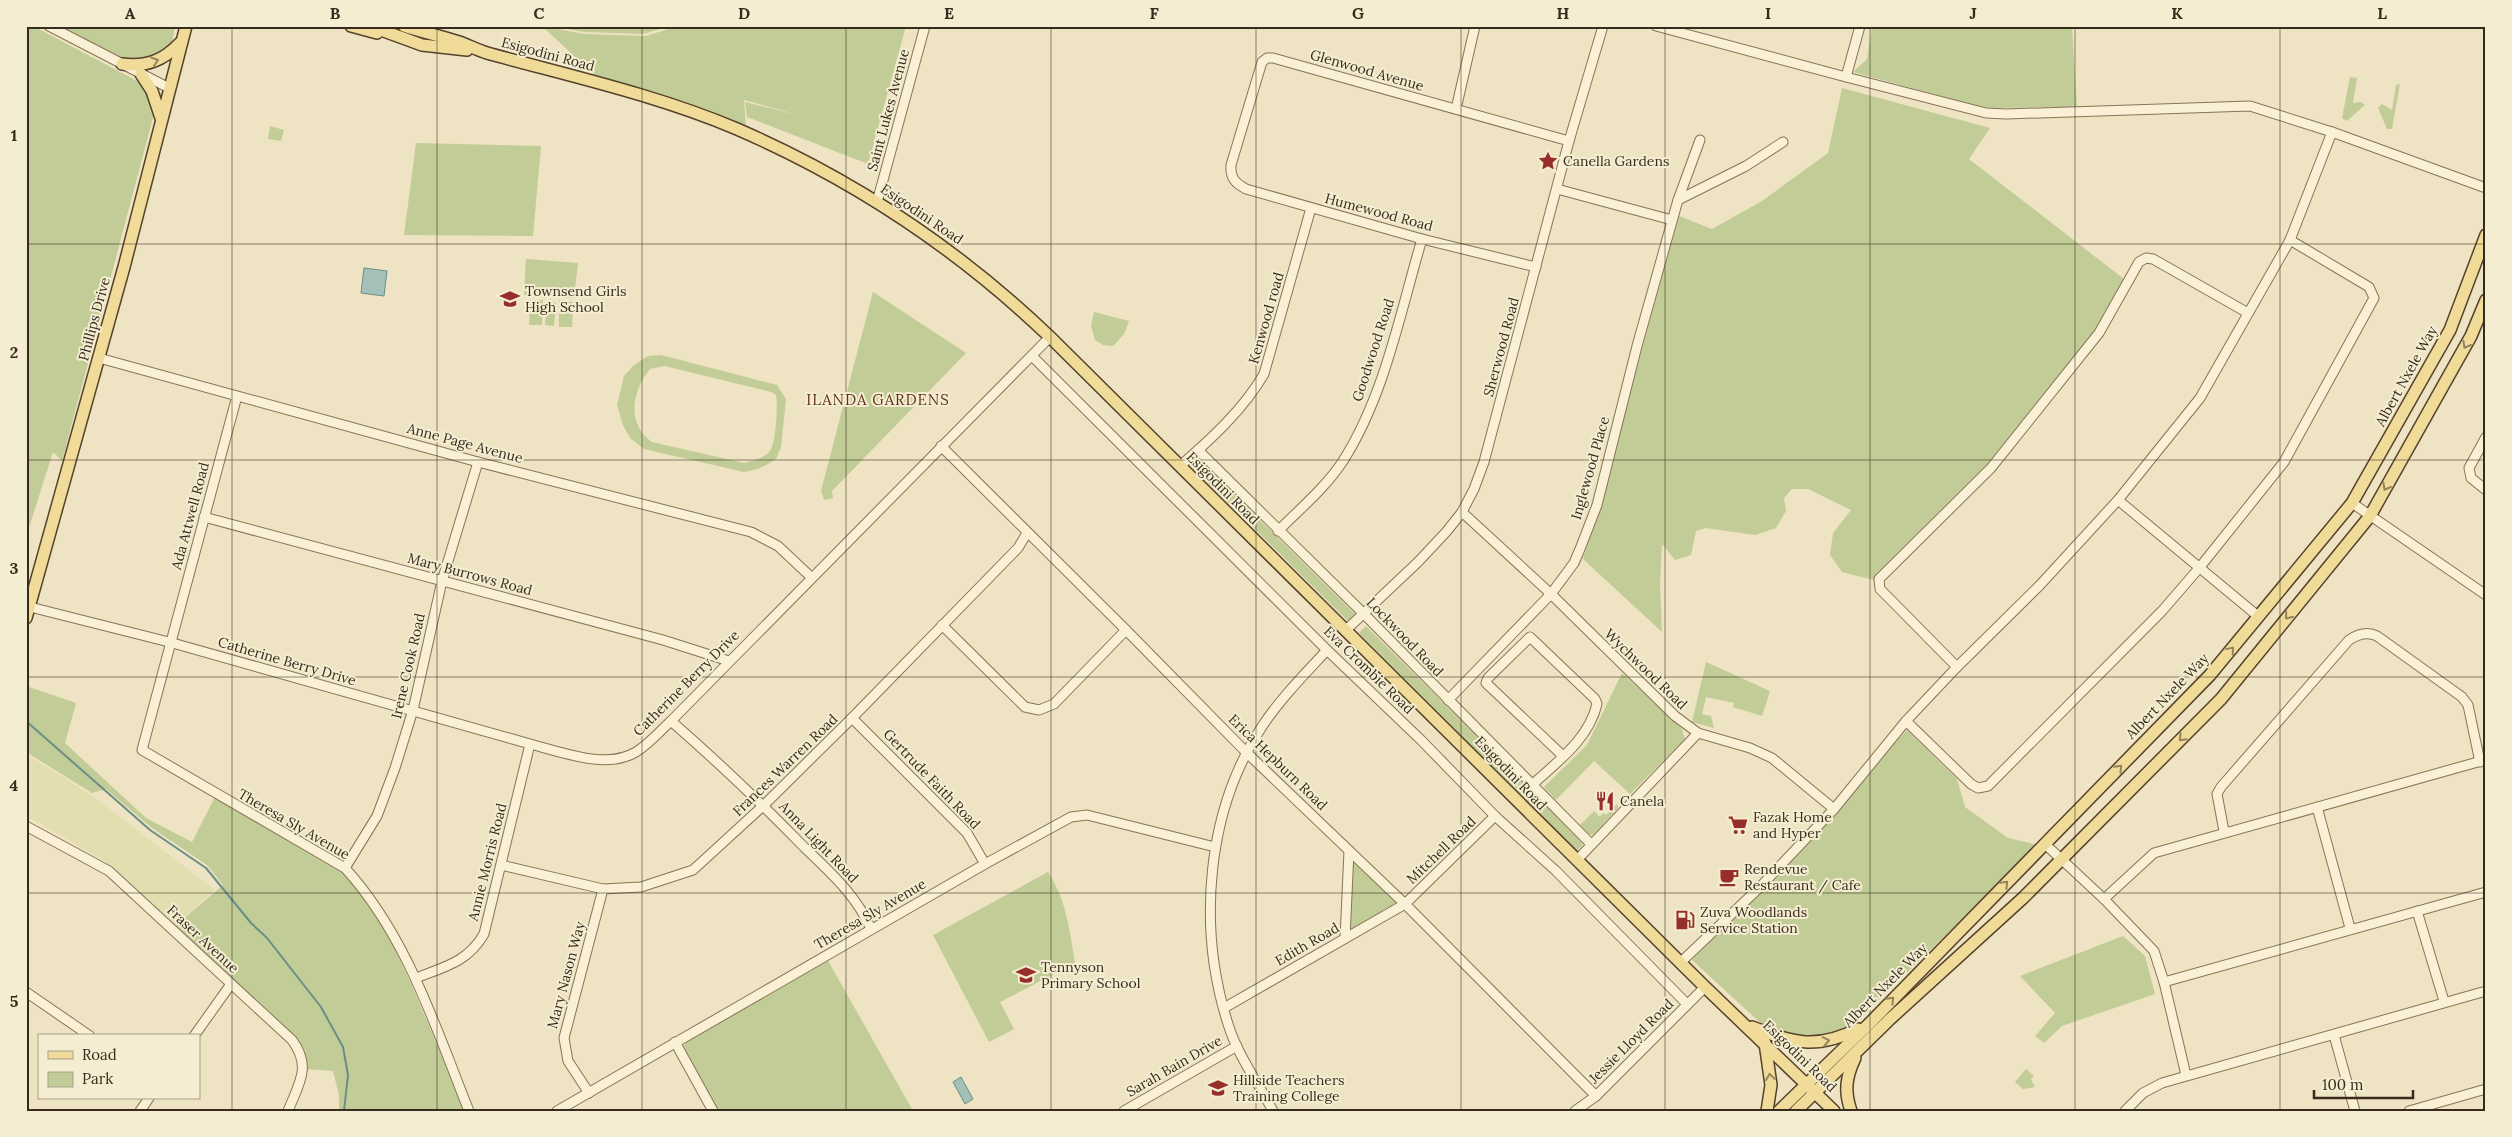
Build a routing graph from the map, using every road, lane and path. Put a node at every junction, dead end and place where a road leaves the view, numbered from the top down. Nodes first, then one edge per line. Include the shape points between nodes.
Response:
1 (49, 26) edge
2 (186, 26) edge
3 (350, 26) edge
4 (370, 26) edge
5 (404, 26) edge
6 (925, 26) edge
7 (1475, 26) edge
8 (1602, 26) edge
9 (1656, 26) edge
10 (1860, 26) edge
11 (181, 42) junction
12 (422, 45) junction
13 (484, 52) junction
14 (122, 64) junction
15 (141, 74) junction
16 (1846, 77) junction
17 (169, 88) junction
18 (1456, 109) junction
19 (161, 120) junction
20 (2332, 132) junction
21 (1700, 140) dead end
22 (1569, 141) junction
23 (1783, 142) dead end
24 (1231, 165) joint
25 (2486, 188) edge
26 (1557, 189) junction
27 (1678, 200) junction
28 (878, 202) junction
29 (1311, 208) junction
30 (1672, 220) junction
31 (2486, 235) edge
32 (1422, 239) junction
33 (2290, 240) junction
34 (1536, 267) junction
35 (2486, 300) edge
36 (2248, 313) junction
37 (1050, 337) junction
38 (1032, 356) junction
39 (99, 358) junction
40 (237, 396) junction
41 (2486, 437) edge
42 (941, 446) junction
43 (1198, 450) junction
44 (478, 462) junction
45 (1180, 466) junction
46 (2486, 490) edge
47 (2118, 500) junction
48 (2352, 503) junction
49 (1462, 512) junction
50 (2370, 516) junction
51 (204, 517) junction
52 (1278, 531) junction
53 (1027, 533) junction
54 (2200, 568) junction
55 (811, 577) junction
56 (442, 581) junction
57 (1551, 594) junction
58 (2486, 595) edge
59 (28, 612) edge
60 (1364, 614) junction
61 (2259, 616) junction
62 (942, 625) junction
63 (1126, 630) junction
64 (1346, 630) junction
65 (169, 642) junction
66 (1327, 650) junction
67 (729, 661) junction
68 (1957, 667) junction
69 (1448, 700) junction
70 (413, 710) junction
71 (852, 718) junction
72 (671, 720) junction
73 (1906, 721) junction
74 (1698, 733) junction
75 (530, 744) junction
76 (1246, 752) junction
77 (1563, 756) junction
78 (2483, 761) edge
79 (1532, 785) junction
80 (764, 806) junction
81 (2317, 807) junction
82 (1834, 809) junction
83 (1495, 816) junction
84 (26, 826) edge
85 (2224, 831) junction
86 (1591, 844) junction
87 (2045, 844) junction
88 (1214, 847) junction
89 (1350, 851) junction
90 (1577, 860) junction
91 (2061, 860) junction
92 (501, 864) junction
93 (985, 864) junction
94 (345, 868) junction
95 (603, 890) junction
96 (2486, 892) edge
97 (2104, 899) junction
98 (1405, 904) junction
99 (2417, 911) junction
100 (2350, 928) junction
101 (871, 929) junction
102 (1345, 938) junction
103 (1681, 962) junction
104 (416, 978) junction
105 (2164, 982) junction
106 (231, 984) junction
107 (1705, 987) junction
108 (2486, 991) edge
109 (26, 992) edge
110 (2444, 1002) junction
111 (1687, 1004) junction
112 (1224, 1008) junction
113 (1869, 1024) junction
114 (1746, 1025) junction
115 (87, 1034) edge
116 (195, 1034) edge
117 (2334, 1034) junction
118 (675, 1042) junction
119 (1765, 1043) junction
120 (1237, 1046) junction
121 (1857, 1052) junction
122 (2186, 1075) junction
123 (1806, 1083) junction
124 (2486, 1090) edge
125 (1816, 1092) junction
126 (589, 1093) junction
127 (1596, 1096) junction
128 (148, 1100) edge
129 (140, 1111) edge
130 (288, 1111) edge
131 (469, 1111) edge
132 (556, 1111) edge
133 (712, 1111) edge
134 (1124, 1111) edge
135 (1273, 1111) edge
136 (1575, 1111) edge
137 (1767, 1111) edge
138 (1779, 1111) edge
139 (1796, 1111) edge
140 (1834, 1111) edge
141 (1851, 1111) edge
142 (2125, 1111) edge
143 (2354, 1111) edge
144 (2409, 1111) edge

1 - 14 street
2 - 11 main road, Phillips Drive
3 - 12 main road
4 - 12 main road, Esigodini Road
5 - 13 main road, Esigodini Road
6 - 28 street, Saint Lukes Avenue
7 - 18 street
8 - 22 street, Sherwood Road
9 - 16 street
10 - 16 street
14 -> 11 main road via 140,65 157,61 170,54
11 - 17 main road, Phillips Drive
12 - 13 main road, Esigodini Road
13 - 28 main road, Esigodini Road via 593,81 708,118 785,151
14 - 15 street
15 - 17 street
15 - 19 main road via 152,92
16 - 20 street via 1986,113 2237,105 2263,109
17 - 19 main road, Phillips Drive
18 - 22 street, Glenwood Avenue
18 - 24 street, Glenwood Avenue via 1267,58 1262,62
19 - 39 main road, Phillips Drive
20 - 25 street
20 - 33 street
21 - 27 street, Inglewood Place
22 - 26 street, Sherwood Road
23 - 27 street via 1746,166
24 - 29 street, Humewood Road via 1231,176 1238,184
26 - 30 street
26 - 34 street, Sherwood Road
27 - 30 street, Inglewood Place
28 - 37 main road, Esigodini Road via 975,269
29 - 32 street, Humewood Road
29 - 43 street, Kenwood road via 1264,374 1253,393
30 - 57 street, Inglewood Place via 1597,505 1574,563
31 - 48 main road, Albert Nxele Way via 2450,330
32 - 34 street, Humewood Road
32 - 52 street, Goodwood Road via 1378,388 1353,443 1333,474
33 - 36 street
33 - 54 street via 2369,287 2374,294 2373,303 2284,462
34 - 49 street, Sherwood Road via 1484,462
35 -> 50 main road, Albert Nxele Way via 2471,336
36 - 47 street via 2200,398
36 - 68 street via 2153,259 2139,262 2099,333 1991,468 1880,579 1880,589
37 - 38 street, Catherine Berry Drive
37 - 45 main road, Esigodini Road
38 - 42 street, Catherine Berry Drive
38 - 66 street, Eva Crombie Road
39 - 40 street, Anne Page Avenue
39 - 59 main road, Phillips Drive
40 - 44 street, Anne Page Avenue
40 - 51 street, Ada Attwell Road
41 - 46 street via 2469,468 2471,478
42 - 53 street, Erica Hepburn Road
42 - 55 street, Catherine Berry Drive
43 - 45 street, Kenwood road
43 - 52 street, Lockwood Road
44 - 55 street, Anne Page Avenue via 751,532 778,546
44 - 56 street, Irene Cook Road
45 - 64 main road, Esigodini Road
47 - 54 street
47 - 68 street via 2040,585
48 - 50 street
48 - 61 main road, Albert Nxele Way
49 - 57 street, Wychwood Road
49 - 60 street, Sherwood Road via 1418,562
50 - 58 street
50 -> 91 main road, Albert Nxele Way via 2221,698
51 - 56 street, Mary Burrows Road
51 - 65 street, Ada Attwell Road
52 - 60 street, Lockwood Road
53 - 62 street, Frances Warren Road via 1018,548
53 - 63 street, Erica Hepburn Road
54 - 61 street
54 - 73 street via 1988,786 1978,788 1971,784
55 - 67 street, Catherine Berry Drive
56 - 67 street, Mary Burrows Road via 663,640
56 - 70 street, Irene Cook Road
57 - 69 street, Inglewood Place
57 - 74 street, Wychwood Road via 1675,716
59 - 65 street, Catherine Berry Drive
60 - 64 street, Sherwood Road
60 - 69 street, Lockwood Road
87 -> 61 main road, Albert Nxele Way via 2210,675
62 - 63 street via 1025,707 1040,710 1054,704
62 - 71 street, Frances Warren Road
63 - 76 street, Erica Hepburn Road
64 - 90 main road, Esigodini Road
65 - 70 street, Catherine Berry Drive
65 - 94 street, Theresa Sly Avenue via 142,752
66 - 76 street via 1281,700
66 - 83 street, Eva Crombie Road
67 - 72 street, Catherine Berry Drive
68 - 73 street
69 - 79 street, Lockwood Road
70 - 75 street, Catherine Berry Drive
70 - 94 street, Irene Cook Road via 386,797
71 - 80 street, Frances Warren Road
71 - 93 street, Gertrude Faith Road via 967,833
72 - 75 street, Catherine Berry Drive via 638,750 618,760 580,756
72 - 80 street, Anna Light Road
73 - 82 street
74 - 82 street, Wychwood Road via 1767,755
74 - 86 street
75 - 92 street, Annie Morris Road
76 - 88 street via 1230,789
76 - 89 street, Erica Hepburn Road
77 - 77 street via 1583,736 1597,704 1595,698 1530,637 1486,684
77 - 79 street
78 - 81 street
78 - 85 street via 2468,705 2462,697 2377,636 2361,634 2348,640 2221,787 2217,794
79 - 86 street, Lockwood Road
80 - 95 street, Frances Warren Road via 693,870 642,887
80 - 101 street, Anna Light Road via 841,884 861,907
81 - 85 street
81 - 100 street
82 - 103 street via 1759,888
83 - 98 street, Mitchell Road
83 - 111 street, Eva Crombie Road via 1556,871
84 - 106 street, Fraser Avenue via 109,871
85 - 97 street via 2151,854
86 - 90 street
87 - 91 street
113 -> 87 main road, Albert Nxele Way
88 - 93 street, Theresa Sly Avenue via 1080,815
88 - 112 street via 1213,958
89 - 98 street, Erica Hepburn Road
89 - 102 street
90 - 103 main road, Esigodini Road
91 - 97 street
91 - 121 main road, Albert Nxele Way
92 - 95 street, Frances Warren Road
92 - 104 street, Annie Morris Road via 489,919 474,949 453,964
93 - 101 street, Theresa Sly Avenue
94 - 104 street, Theresa Sly Avenue via 367,892 393,932
95 - 126 street, Mary Nason Way via 564,1038 568,1061
96 - 99 street
97 - 105 street via 2154,951
98 - 102 street, Edith Road
98 - 127 street, Erica Hepburn Road
99 - 100 street
99 - 110 street
100 - 105 street
101 - 118 street, Theresa Sly Avenue
102 - 112 street, Edith Road
103 - 107 main road, Esigodini Road
104 - 131 street, Theresa Sly Avenue
105 - 122 street
106 - 116 street
106 - 130 street, Fraser Avenue via 301,1052 302,1074
107 - 111 street, Jessie Lloyd Road
107 - 114 main road, Esigodini Road
108 - 110 street
109 - 115 street
110 - 117 street
111 - 127 street, Jessie Lloyd Road
112 - 120 street
114 -> 113 main road via 1789,1041 1811,1043 1841,1038
113 - 123 main road, Albert Nxele Way
114 - 119 main road, Esigodini Road
117 - 122 street
117 - 143 street
118 - 126 street, Theresa Sly Avenue
118 - 133 street
119 - 123 main road, Esigodini Road
137 -> 119 main road via 1771,1085
120 - 134 street, Sarah Bain Drive
120 - 135 street
121 - 125 main road, Albert Nxele Way
121 - 141 main road via 1846,1083
122 - 142 street via 2152,1088
123 - 125 main road, Esigodini Road
123 - 138 main road, Albert Nxele Way
124 - 144 street
125 - 139 main road, Albert Nxele Way
125 - 140 main road, Esigodini Road
126 - 132 street, Theresa Sly Avenue
127 - 136 street, Jessie Lloyd Road
128 - 129 street

